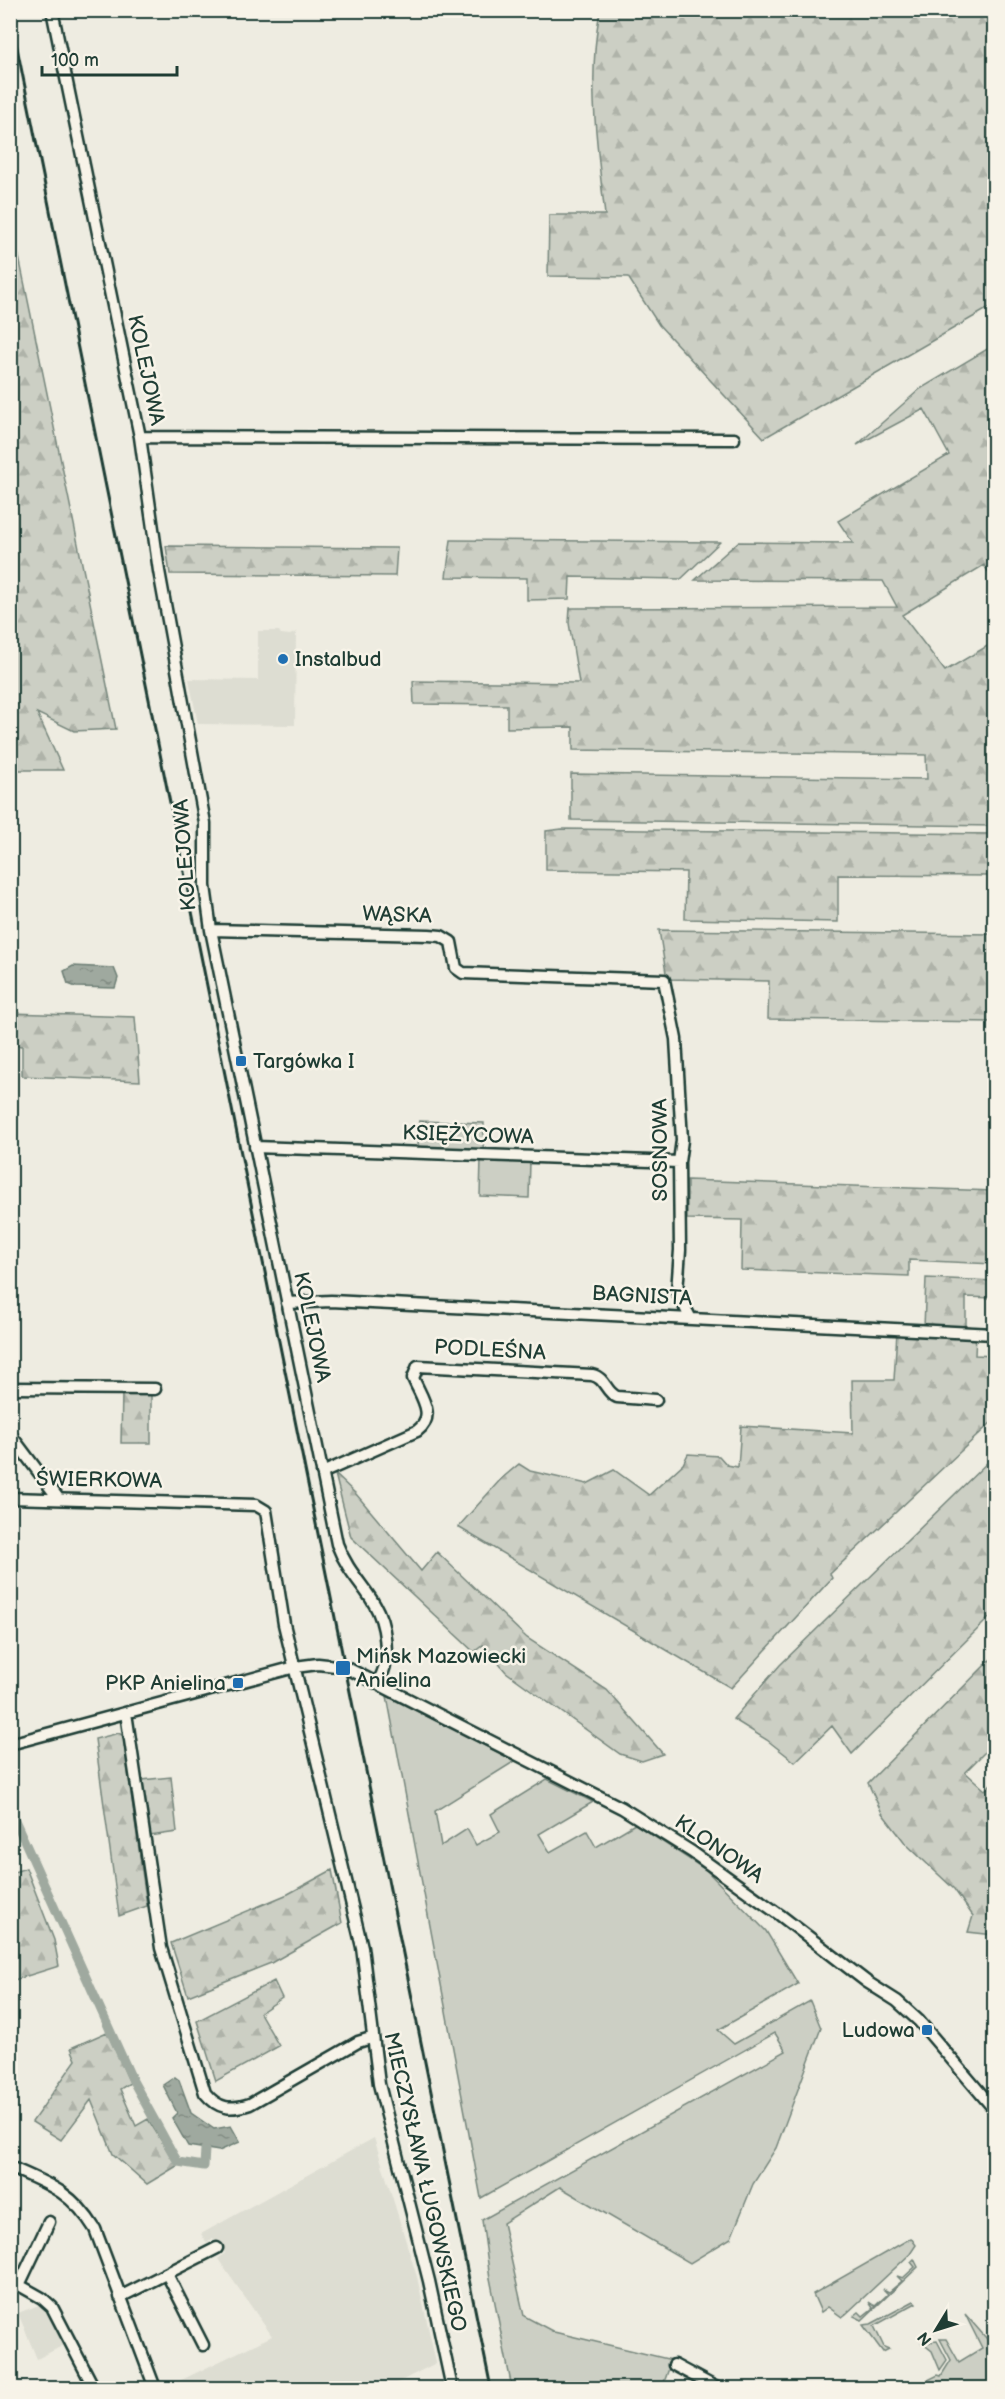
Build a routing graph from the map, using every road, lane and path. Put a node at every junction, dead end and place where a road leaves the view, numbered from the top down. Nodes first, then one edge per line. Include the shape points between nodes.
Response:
1 (52, 10) edge
2 (140, 437) junction
3 (734, 439) dead end
4 (211, 930) junction
5 (664, 980) joint
6 (255, 1147) junction
7 (679, 1162) junction
8 (287, 1303) junction
9 (690, 1317) junction
10 (994, 1334) edge
11 (10, 1388) edge
12 (155, 1389) dead end
13 (656, 1400) dead end
14 (10, 1434) edge
15 (322, 1473) junction
16 (10, 1498) edge
17 (58, 1498) junction
18 (295, 1667) junction
19 (377, 1682) junction
20 (126, 1713) junction
21 (10, 1744) edge
22 (371, 2038) junction
23 (994, 2109) edge
24 (10, 2167) edge
25 (49, 2222) dead end
26 (217, 2248) dead end
27 (167, 2274) junction
28 (15, 2282) edge
29 (120, 2296) junction
30 (203, 2345) dead end
31 (674, 2365) dead end
32 (94, 2388) edge
33 (155, 2388) edge
34 (452, 2388) edge
35 (717, 2388) edge

1 - 2 street, KOLEJOWA
2 - 3 street
2 - 4 street, KOLEJOWA via 159,572 204,813 205,886
4 - 5 street, WĄSKA via 441,936 451,942 456,968 463,973
4 - 6 street, KOLEJOWA
5 - 7 street, SOSNOWA via 677,1049 682,1140
6 - 7 street, KSIĘŻYCOWA
6 - 8 street, KOLEJOWA
7 - 9 street, SOSNOWA via 677,1292
8 - 9 street, BAGNISTA via 331,1301
8 - 15 street, KOLEJOWA
9 - 10 street, BAGNISTA
11 - 12 street
13 - 15 street, PODLEŚNA via 617,1396 603,1380 592,1375 418,1366 413,1378 428,1419 417,1431
14 - 17 street
15 - 19 street, KOLEJOWA via 341,1554 381,1616 386,1656 384,1673
16 - 17 street, ŚWIERKOWA
17 - 18 street, ŚWIERKOWA via 70,1502 256,1505 266,1511
18 - 19 street, KLONOWA via 342,1666
18 - 20 street, KLONOWA
18 - 22 street, MIECZYSŁAWA ŁUGOWSKIEGO via 362,1947
19 - 23 street, KLONOWA via 622,1808 692,1852 897,2001 919,2021
20 - 21 street, KLONOWA
20 - 22 street via 157,1928 201,2085 211,2100 227,2109 250,2104
22 - 34 street, MIECZYSŁAWA ŁUGOWSKIEGO via 378,2084
24 - 29 street via 60,2189 82,2208 95,2229
25 - 28 street
26 - 27 street
27 - 29 street
27 - 30 street
28 - 32 street via 52,2307
29 - 33 street
31 - 35 street

